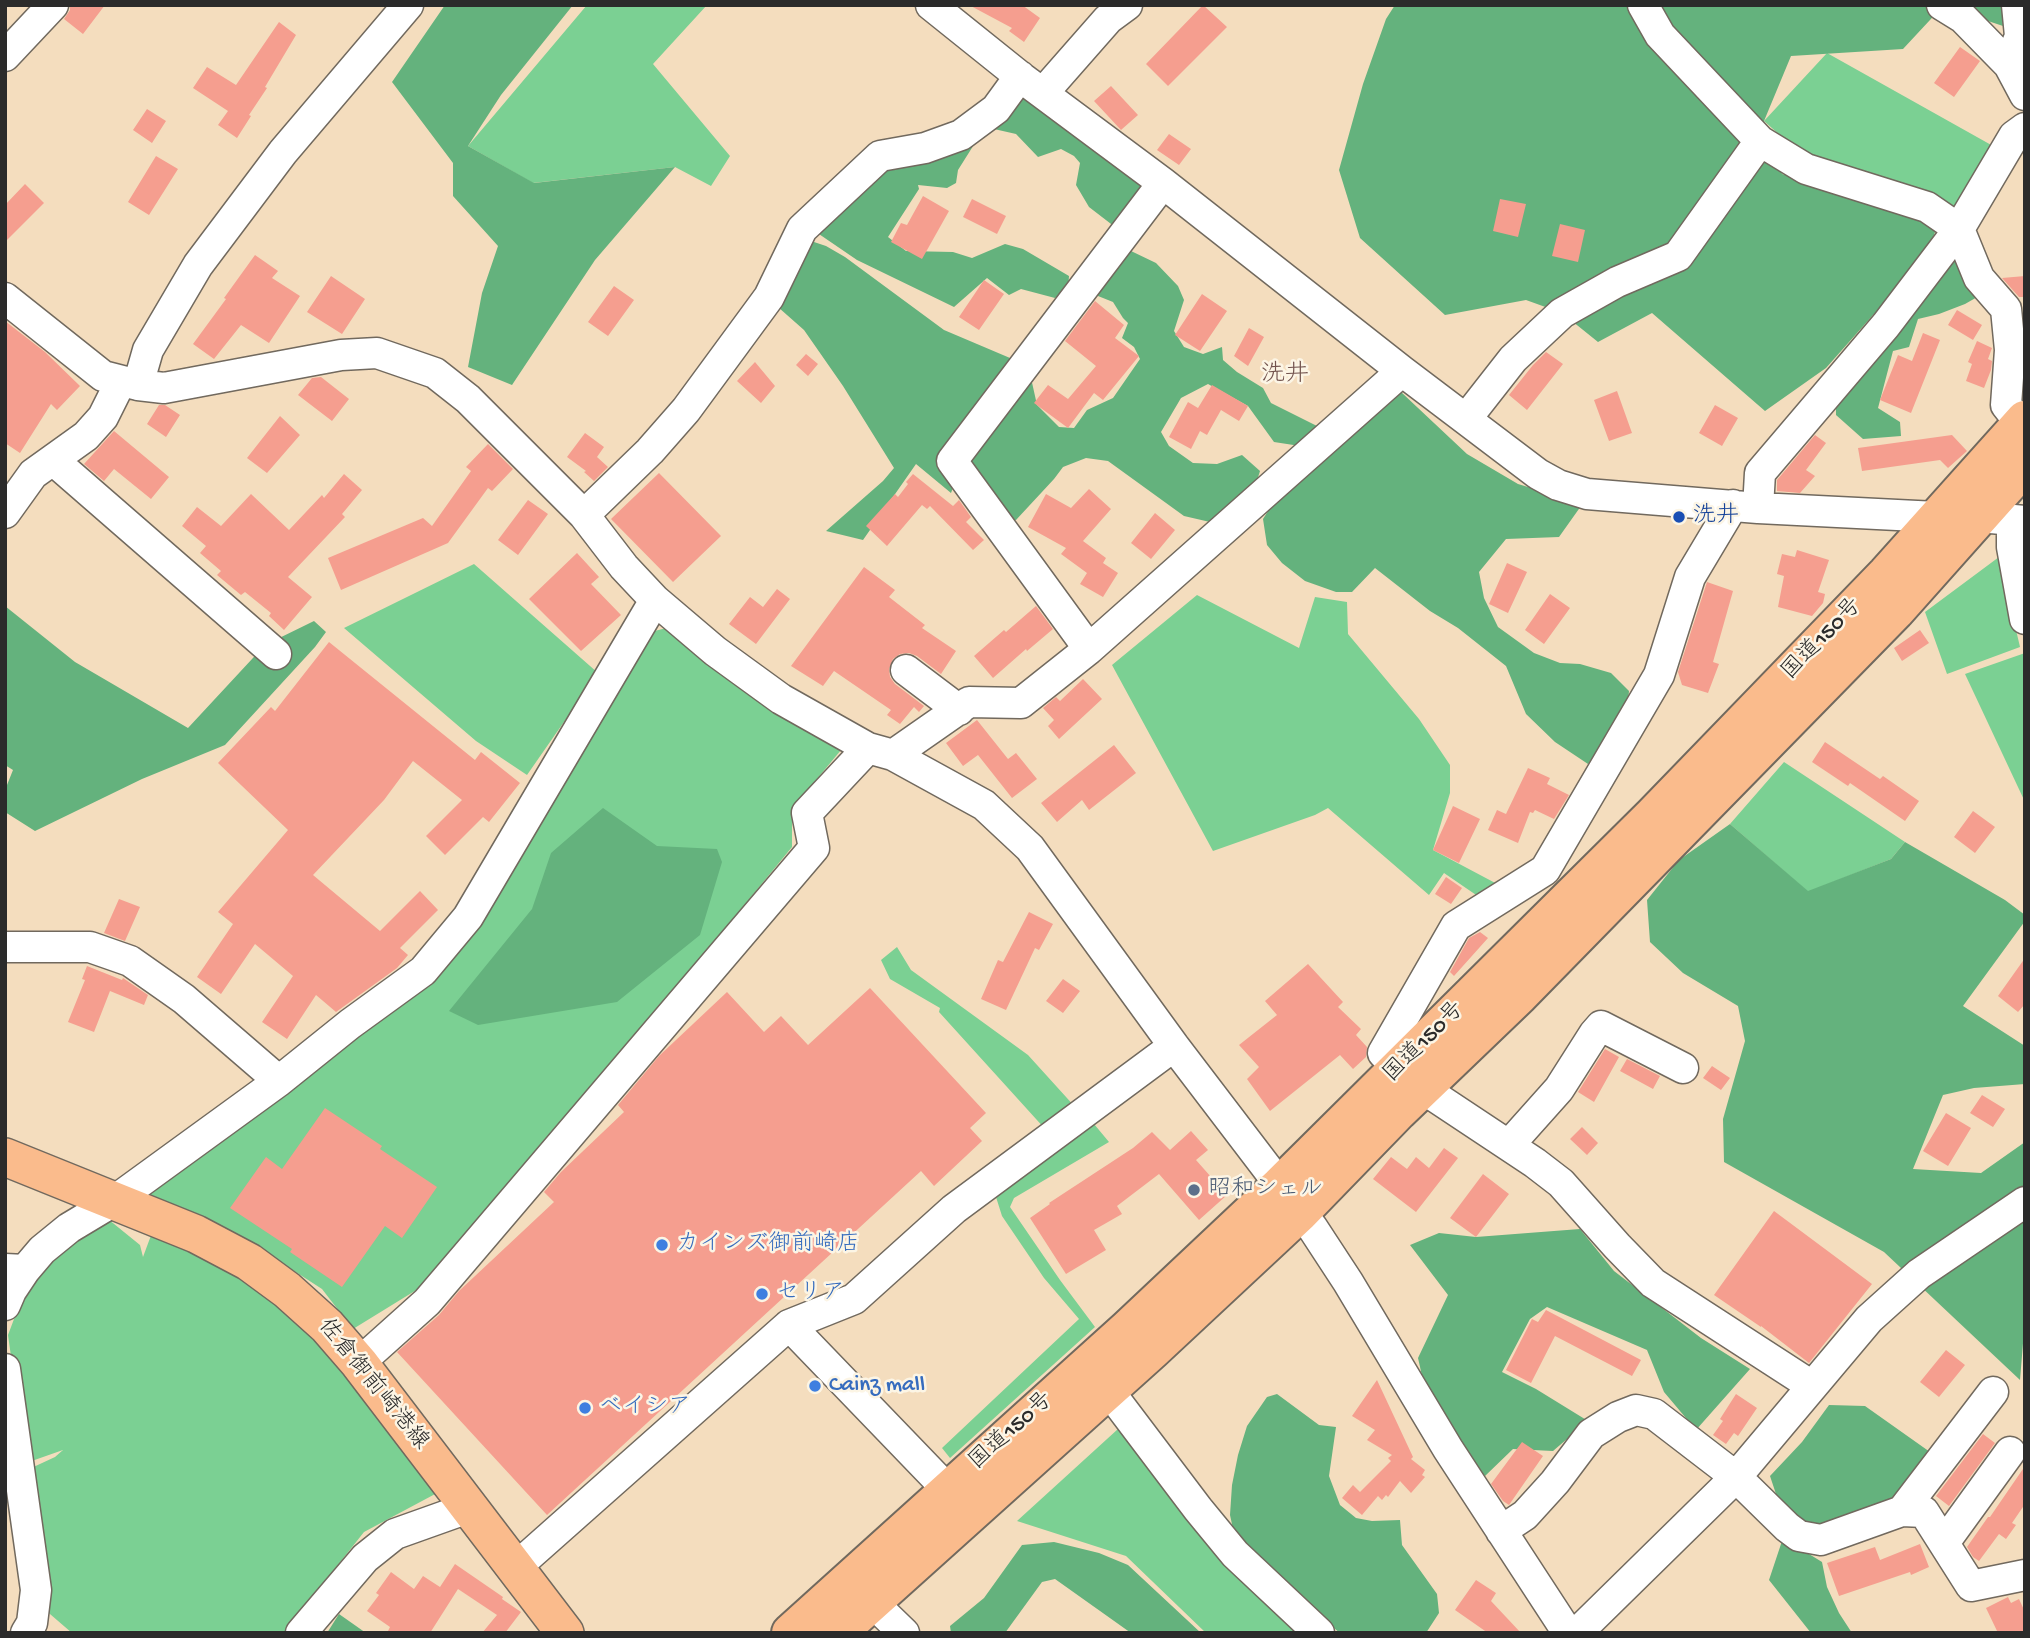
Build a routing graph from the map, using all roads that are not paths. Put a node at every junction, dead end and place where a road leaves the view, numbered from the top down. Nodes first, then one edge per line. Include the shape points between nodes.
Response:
1 (53, 5) edge
2 (408, 5) edge
3 (931, 5) edge
4 (1128, 5) edge
5 (1643, 5) edge
6 (1942, 5) edge
7 (2017, 5) edge
8 (5, 56) edge
9 (2009, 65) junction
10 (1031, 84) junction
11 (2025, 95) edge
12 (2025, 128) edge
13 (1760, 141) junction
14 (1163, 183) junction
15 (1959, 229) junction
16 (5, 298) edge
17 (1402, 371) junction
18 (130, 383) junction
19 (1466, 419) junction
20 (2023, 422) edge
21 (53, 460) junction
22 (2025, 465) edge
23 (1746, 506) junction
24 (5, 513) edge
25 (584, 515) junction
26 (1937, 517) junction
27 (2005, 519) edge
28 (655, 600) junction
29 (2025, 619) edge
30 (1089, 649) junction
31 (276, 654) dead end
32 (906, 670) dead end
33 (959, 710) junction
34 (880, 752) junction
35 (5, 947) edge
36 (1174, 1046) junction
37 (1683, 1068) dead end
38 (1410, 1078) junction
39 (279, 1081) junction
40 (1509, 1145) junction
41 (5, 1157) edge
42 (1290, 1199) junction
43 (114, 1201) junction
44 (2025, 1202) edge
45 (15, 1270) edge
46 (5, 1305) edge
47 (789, 1325) junction
48 (359, 1363) junction
49 (5, 1369) edge
50 (1812, 1386) junction
51 (1108, 1390) junction
52 (1993, 1392) dead end
53 (2010, 1452) dead end
54 (1736, 1477) junction
55 (948, 1490) junction
56 (468, 1508) junction
57 (1902, 1511) junction
58 (1501, 1531) junction
59 (1944, 1543) junction
60 (515, 1568) junction
61 (2025, 1575) edge
62 (872, 1602) junction
63 (34, 1629) edge
64 (301, 1633) edge
65 (565, 1633) edge
66 (790, 1633) edge
67 (837, 1633) edge
68 (904, 1633) edge
69 (1319, 1633) edge
70 (1568, 1633) edge
71 (1577, 1633) edge

1 - 8 street
2 - 18 street via 283,152 198,265
3 - 10 street
4 - 10 street
5 - 13 street via 1660,35
6 - 9 street via 1963,18
7 - 9 street via 2020,36
9 - 11 street
10 - 14 street
10 - 25 street via 961,135 925,148 880,156 802,229 769,297 685,410
12 - 15 street via 2014,136
13 - 15 street via 1805,169 1927,207
13 - 19 street via 1678,256 1617,282 1562,313 1513,359
14 - 17 street
14 - 30 street via 951,461
15 - 20 street via 1979,278 2007,309 2006,405
15 - 23 street via 1886,325 1760,473
16 - 18 street via 103,376
17 - 19 street
17 - 30 street
18 - 21 street via 86,436
18 - 25 street via 164,388 341,355 377,353 435,373 457,390
19 - 23 street via 1558,485 1587,494
20 - 26 highway, 国道150号
21 - 24 street via 33,474
21 - 31 street
22 - 27 highway, 国道150号
23 - 26 street
23 - 38 street via 1690,577 1659,675 1545,870 1456,926 1384,1053
25 - 28 street
26 - 27 street
26 - 38 highway, 国道150号
27 - 29 street
27 - 38 highway, 国道150号 via 1895,611 1519,995
28 - 34 street via 781,699
28 - 39 street via 468,917 423,971
30 - 33 street via 1021,703 969,702
32 - 33 street
33 - 34 street
34 - 36 street via 984,805 1030,848
34 - 48 street via 807,813 814,848 427,1301
35 - 39 street via 90,947 130,961 184,999
36 - 42 street
36 - 47 street via 954,1209 854,1299
37 - 40 street via 1601,1027 1559,1089
38 - 40 street
38 - 42 highway, 国道150号
39 - 43 street
40 - 50 street via 1562,1183 1653,1283
41 - 43 main road, 佐倉御前崎港線
42 - 51 highway, 国道150号
42 - 55 highway, 国道150号 via 1128,1329
42 - 58 street via 1348,1282
43 - 45 street via 69,1228
43 - 48 main road, 佐倉御前崎港線 via 196,1234 249,1262 327,1326
44 - 50 street via 1919,1274 1869,1319
45 - 46 street
47 - 55 street
47 - 60 street
48 - 56 main road, 佐倉御前崎港線
49 - 63 street via 36,1590
50 - 54 street
51 - 62 highway, 国道150号
51 - 69 street via 1235,1554
52 - 57 street
53 - 59 street
54 - 57 street via 1799,1536 1821,1540
54 - 58 street via 1654,1414 1636,1410 1591,1434 1525,1515
54 - 71 street
55 - 66 highway, 国道150号
56 - 60 main road, 佐倉御前崎港線
56 - 64 street via 394,1534 365,1558
57 - 59 street via 1924,1512
58 - 70 street
59 - 61 street via 1971,1586
60 - 65 main road, 佐倉御前崎港線
62 - 67 highway, 国道150号
62 - 68 street

